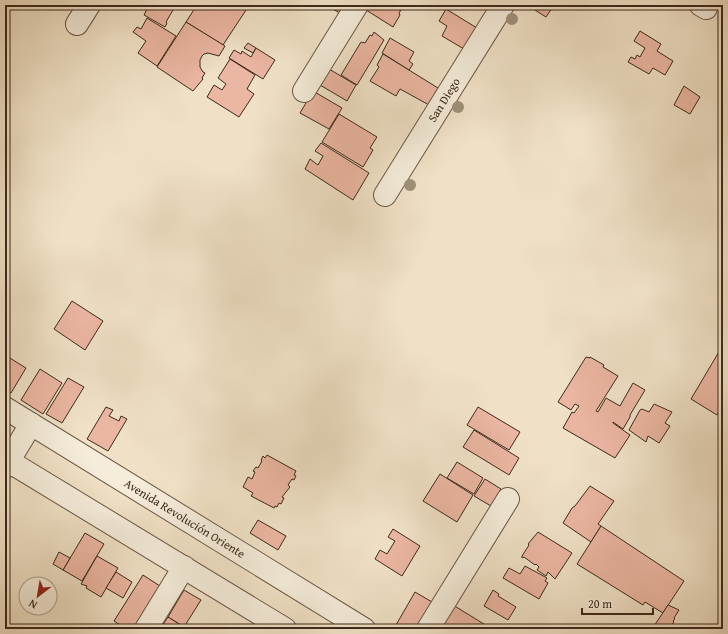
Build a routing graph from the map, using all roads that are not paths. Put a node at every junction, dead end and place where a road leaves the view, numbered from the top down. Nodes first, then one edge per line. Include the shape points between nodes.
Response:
1 (89, 5) edge
2 (357, 5) edge
3 (503, 5) edge
4 (77, 24) dead end
5 (304, 91) dead end
6 (385, 196) dead end
7 (5, 408) edge
8 (32, 424) junction
9 (6, 462) edge
10 (508, 499) dead end
11 (184, 567) junction
12 (361, 628) edge
13 (146, 629) edge
14 (284, 629) edge
15 (428, 629) edge

1 - 4 street
2 - 5 street
3 - 6 street, San Diego
7 - 8 street, Avenida Revolución Oriente
8 - 9 street
8 - 12 street, Avenida Revolución Oriente
9 - 11 street
10 - 15 street
11 - 13 street
11 - 14 street

